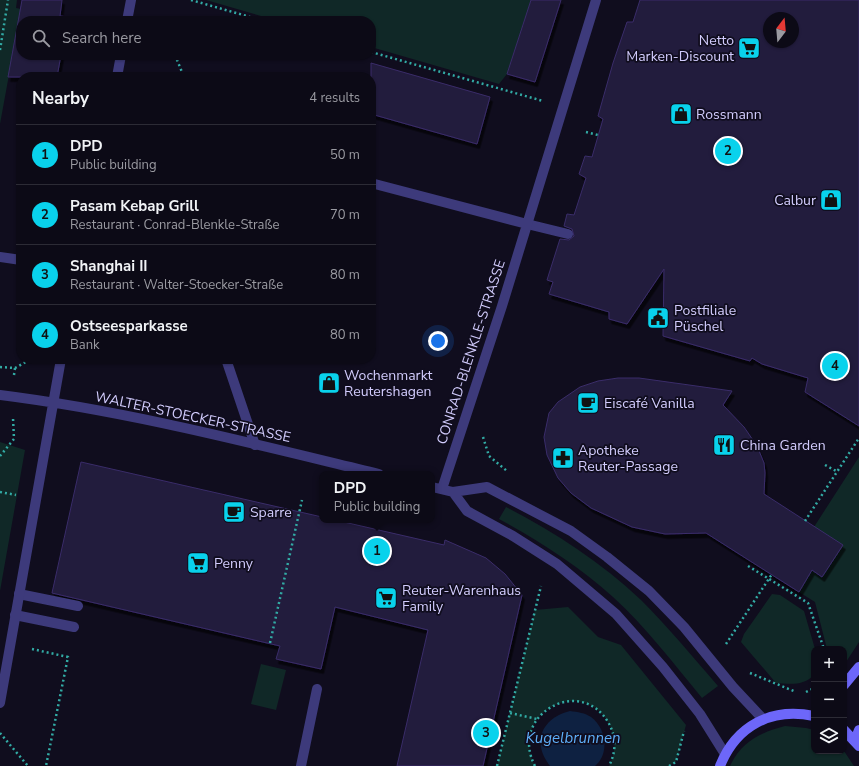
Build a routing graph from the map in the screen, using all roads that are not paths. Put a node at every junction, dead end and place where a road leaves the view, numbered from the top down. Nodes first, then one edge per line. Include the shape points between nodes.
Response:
1 (131, 0) edge
2 (596, 0) edge
3 (128, 16) edge
4 (120, 60) edge
5 (118, 72) edge
6 (376, 184) edge
7 (527, 224) junction
8 (568, 234) dead end
9 (0, 258) edge
10 (16, 260) edge
11 (60, 364) edge
12 (228, 364) edge
13 (0, 395) edge
14 (52, 402) junction
15 (255, 445) junction
16 (366, 471) edge
17 (435, 488) edge
18 (442, 489) junction
19 (453, 492) junction
20 (19, 594) junction
21 (78, 606) dead end
22 (15, 615) junction
23 (74, 627) dead end
24 (859, 667) edge
25 (846, 682) edge
26 (317, 689) dead end
27 (0, 703) edge
28 (811, 716) edge
29 (763, 719) junction
30 (847, 732) edge
31 (858, 739) edge
32 (725, 754) junction
33 (300, 766) edge
34 (720, 766) edge

1 - 3 street
2 - 7 street, CONRAD-BLENKLE-STRASSE
4 - 5 street
6 - 7 street
7 - 8 street
7 - 18 street, CONRAD-BLENKLE-STRASSE
9 - 10 street
11 - 14 street
12 - 15 street
13 - 14 street, WALTER-STOECKER-STRASSE
14 - 15 street, WALTER-STOECKER-STRASSE
14 - 20 street
15 - 16 street, WALTER-STOECKER-STRASSE
17 - 18 street
18 - 19 street
19 - 29 street via 488,487 571,531 608,557 649,591 684,627
19 - 32 street via 467,511 557,564 616,614 700,714
20 - 21 street
20 - 22 street
22 - 23 street
22 - 27 street
24 - 25 street
26 - 33 street
28 - 29 street via 789,713
29 - 32 street via 741,734
30 - 31 street
32 - 34 street

